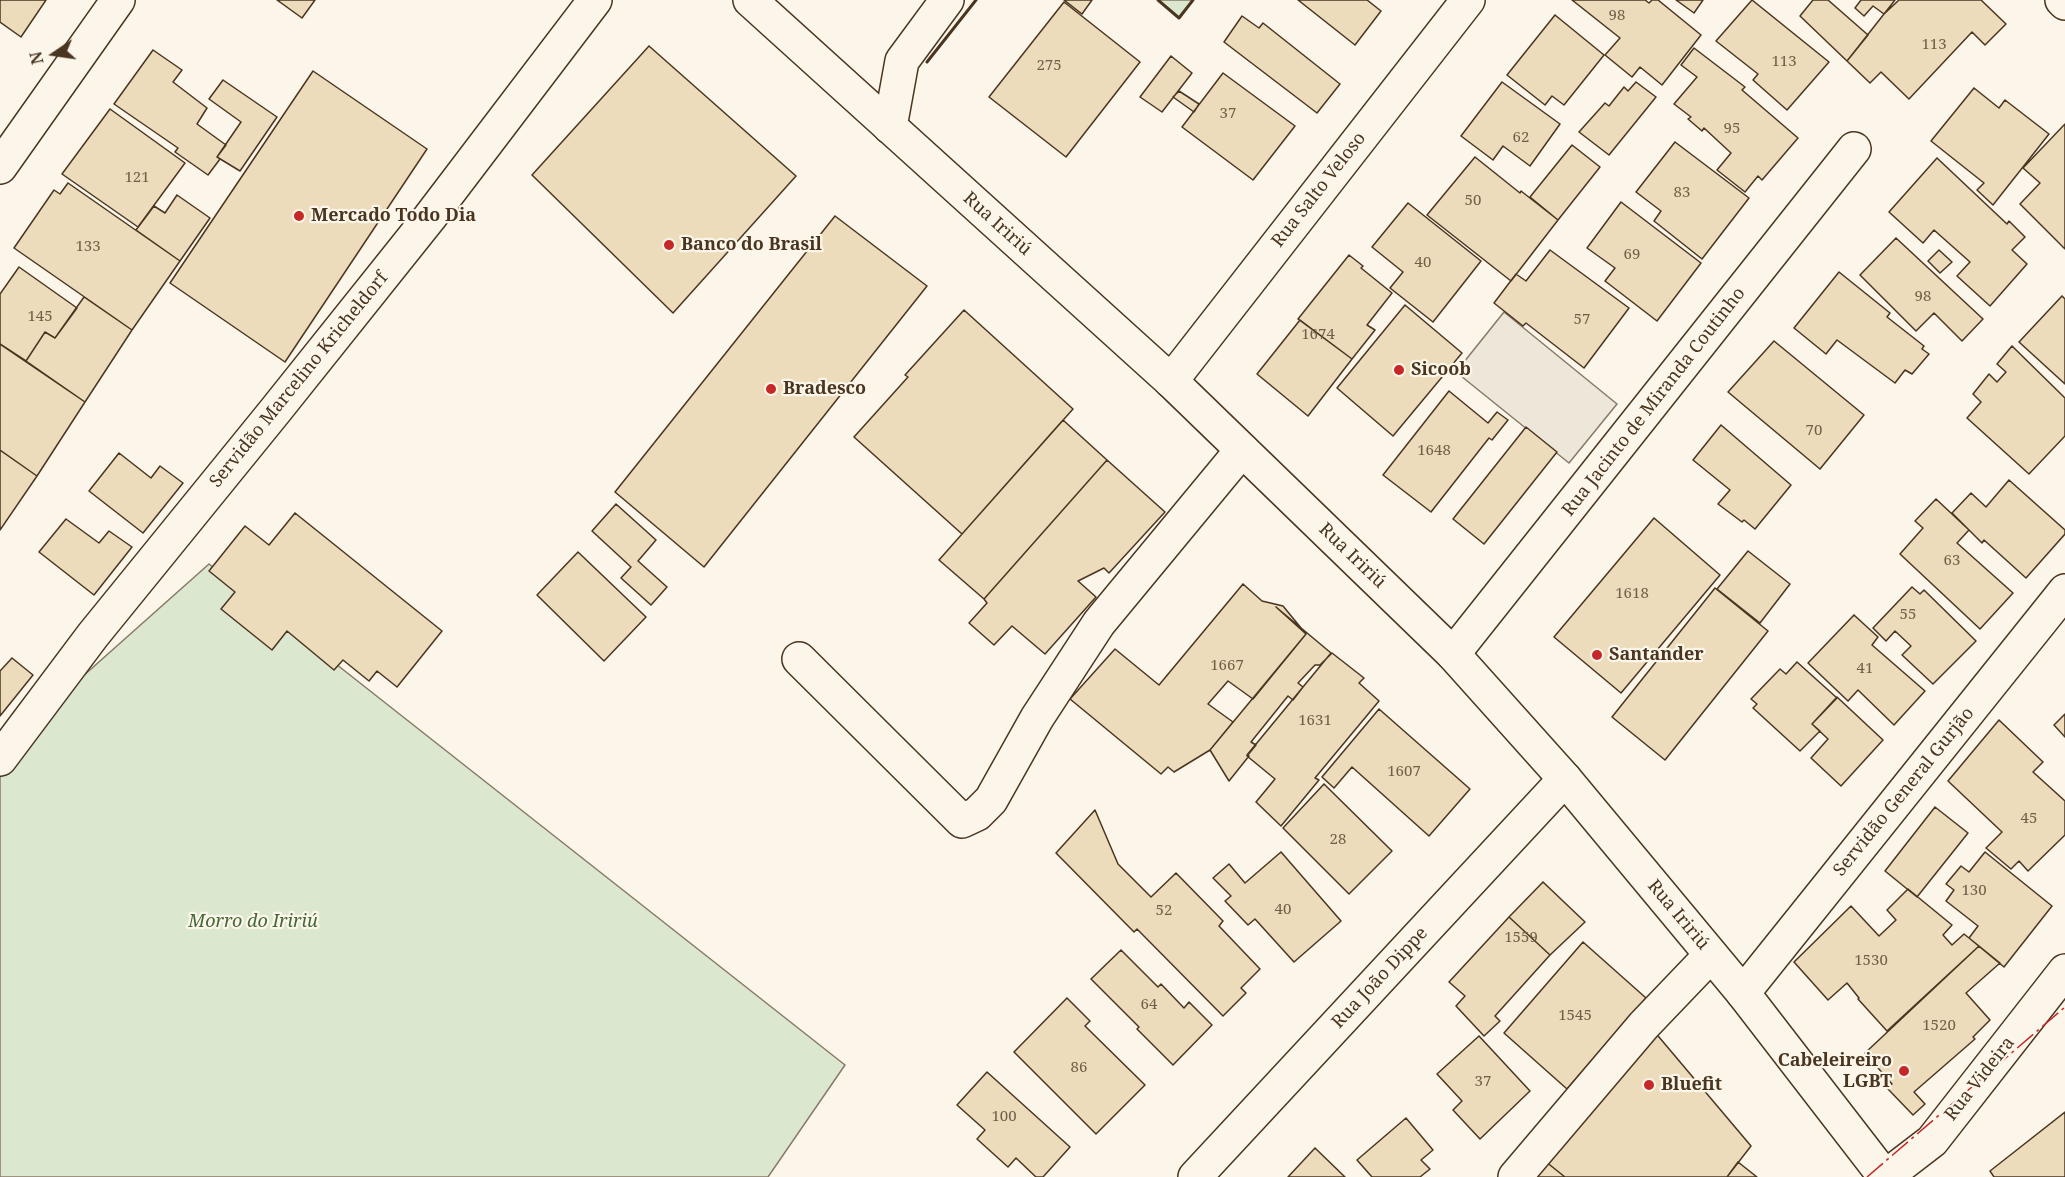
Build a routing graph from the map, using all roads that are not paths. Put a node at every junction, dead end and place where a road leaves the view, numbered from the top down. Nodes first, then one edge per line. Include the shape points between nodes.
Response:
1 (118, 0) edge
2 (595, 0) edge
3 (750, 0) edge
4 (924, 0) edge
5 (930, 0) edge
6 (947, 0) edge
7 (1468, 0) edge
8 (890, 127) junction
9 (1854, 149) dead end
10 (0, 167) edge
11 (1171, 381) junction
12 (1242, 450) junction
13 (2065, 591) edge
14 (1453, 654) junction
15 (799, 659) dead end
16 (0, 759) edge
17 (1565, 779) junction
18 (1711, 955) junction
19 (2065, 971) edge
20 (1743, 993) junction
21 (1195, 1177) edge
22 (1515, 1177) edge
23 (1885, 1177) edge

1 - 10 street
2 - 16 street, Servidão Marcelino Kricheldorf via 430,217 93,635
3 - 8 street, Rua Iririú
4 - 5 street
6 - 8 street via 902,61
7 - 11 street, Rua Salto Veloso
8 - 11 street, Rua Iririú
9 - 14 street, Rua Jacinto de Miranda Coutinho
11 - 12 street, Rua Iririú
12 - 14 street, Rua Iririú
12 - 15 street via 1099,623 1037,718 991,800 977,814 962,821
13 - 20 street, Servidão General Gurjão
14 - 17 street, Rua Iririú
17 - 18 street, Rua Iririú
17 - 21 street, Rua João Dippe
18 - 20 street, Rua Iririú
18 - 22 street via 1644,1025
19 - 23 street, Rua Videira via 1932,1141
20 - 23 street, Rua Iririú

